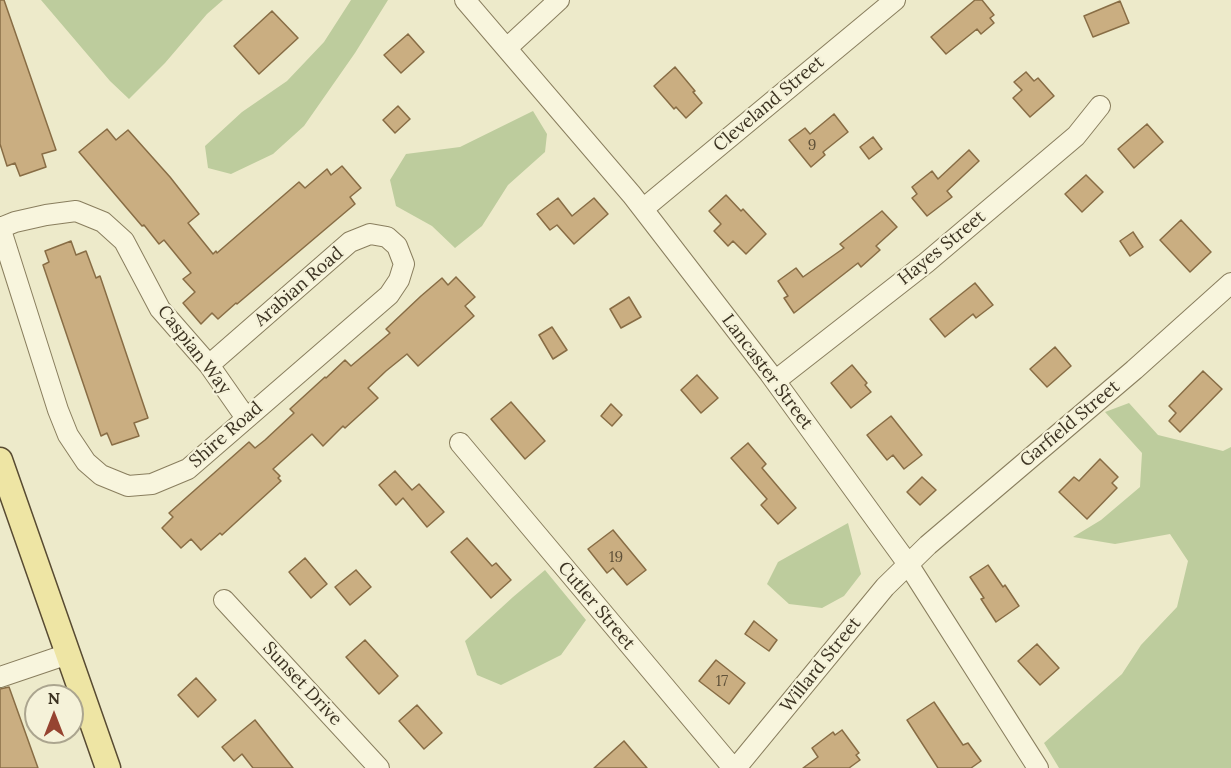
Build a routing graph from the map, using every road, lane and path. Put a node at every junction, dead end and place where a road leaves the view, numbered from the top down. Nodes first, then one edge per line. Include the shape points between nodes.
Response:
1 (465, 0) edge
2 (560, 0) edge
3 (895, 0) edge
4 (507, 48) junction
5 (1100, 106) dead end
6 (643, 209) junction
7 (0, 228) edge
8 (397, 246) joint
9 (1231, 283) edge
10 (209, 365) junction
11 (775, 381) junction
12 (246, 418) junction
13 (460, 443) dead end
14 (0, 459) edge
15 (908, 564) junction
16 (224, 600) dead end
17 (68, 654) junction
18 (0, 677) edge
19 (108, 768) edge
20 (379, 768) edge
21 (734, 768) edge
22 (1038, 768) edge

1 - 4 street, Lancaster Street
2 - 4 street
3 - 6 street, Cleveland Street
4 - 6 street, Lancaster Street
5 - 11 street, Hayes Street via 1059,151 926,263
6 - 11 street, Lancaster Street
7 - 10 street, Caspian Way via 76,211 103,222 124,241 160,309
7 - 12 street, Shire Road via 68,435 86,462 101,475 128,486 152,484 188,469
8 - 10 street, Arabian Road via 387,237 370,234 350,242
8 - 12 street, Shire Road via 404,264 389,295
9 - 15 street, Garfield Street
10 - 12 street, Caspian Way
11 - 15 street, Lancaster Street
13 - 21 street, Cutler Street
14 - 17 main road
15 - 21 street, Willard Street
15 - 22 street, Lancaster Street
16 - 20 street, Sunset Drive
17 - 18 street
17 - 19 main road

